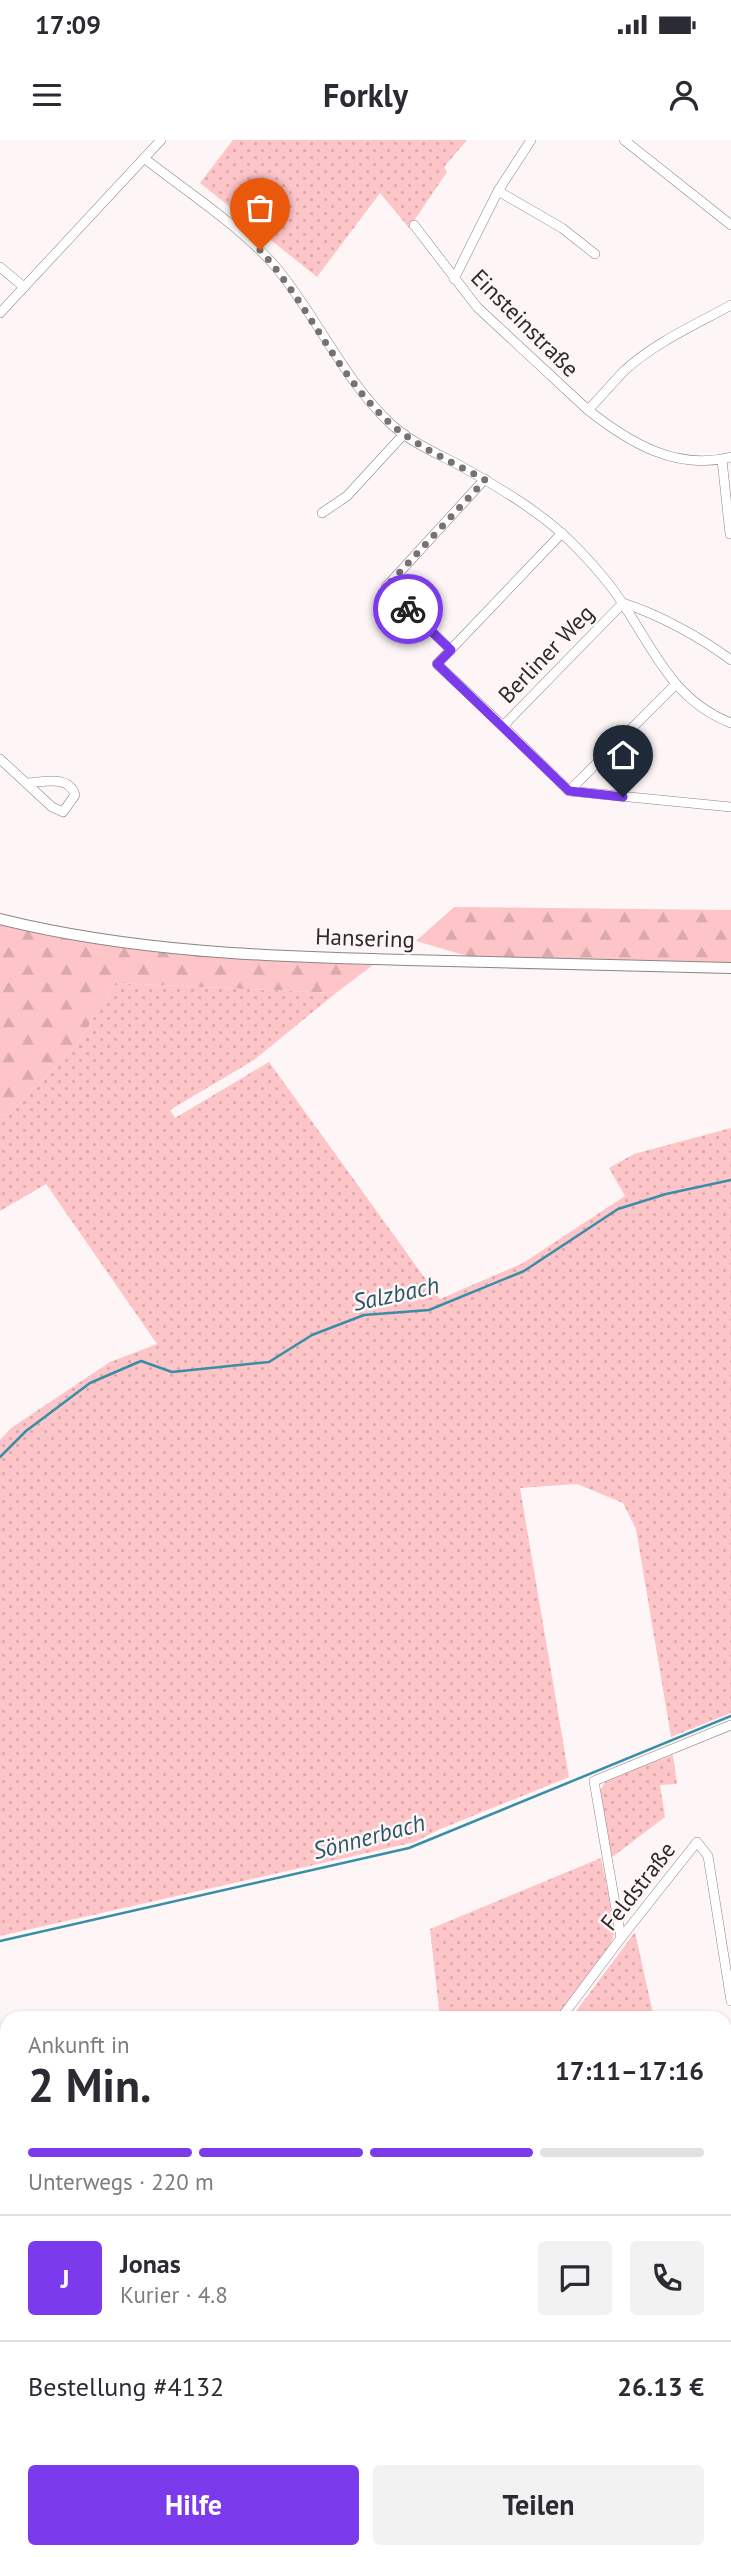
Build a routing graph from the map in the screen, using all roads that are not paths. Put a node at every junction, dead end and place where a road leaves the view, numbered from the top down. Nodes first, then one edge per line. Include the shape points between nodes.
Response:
1 (160, 140) edge
2 (531, 140) edge
3 (624, 140) edge
4 (144, 158) junction
5 (498, 191) junction
6 (414, 225) dead end
7 (731, 225) edge
8 (595, 254) dead end
9 (0, 267) edge
10 (454, 279) junction
11 (24, 287) junction
12 (731, 305) edge
13 (0, 313) edge
14 (588, 410) junction
15 (404, 434) junction
16 (726, 459) edge
17 (485, 480) junction
18 (322, 513) dead end
19 (562, 533) junction
20 (730, 534) edge
21 (623, 603) junction
22 (451, 650) junction
23 (731, 660) edge
24 (675, 685) junction
25 (731, 723) edge
26 (503, 726) junction
27 (0, 759) edge
28 (27, 783) junction
29 (569, 791) junction
30 (731, 807) edge
31 (0, 919) edge
32 (731, 968) edge
33 (731, 1725) edge
34 (621, 1938) junction
35 (731, 2001) edge
36 (566, 2011) edge

1 - 4 street
2 - 5 street
3 - 7 street
4 - 11 street
4 - 15 street via 260,250 288,282 357,386
5 - 8 street via 562,228
5 - 10 street
6 - 10 street, Einsteinstraße
9 - 11 street
10 - 14 street, Einsteinstraße via 477,307
11 - 13 street
12 - 14 street via 641,357
14 - 16 street, Einsteinstraße via 639,447 658,454 677,459
15 - 17 street
15 - 18 street via 347,496
16 - 20 street
17 - 19 street
17 - 22 street via 386,587
19 - 21 street
19 - 22 street
21 - 23 street via 673,625
21 - 24 street
21 - 26 street, Berliner Weg
22 - 26 street via 437,664
24 - 25 street via 691,701
24 - 29 street
26 - 29 street, Berliner Weg
27 - 28 street
28 - 28 street via 63,812 75,795 65,782
29 - 30 street
31 - 32 street, Hansering via 172,949 280,957
33 - 34 street via 594,1781
34 - 35 street, Feldstraße via 697,1842 708,1856
34 - 36 street, Feldstraße

